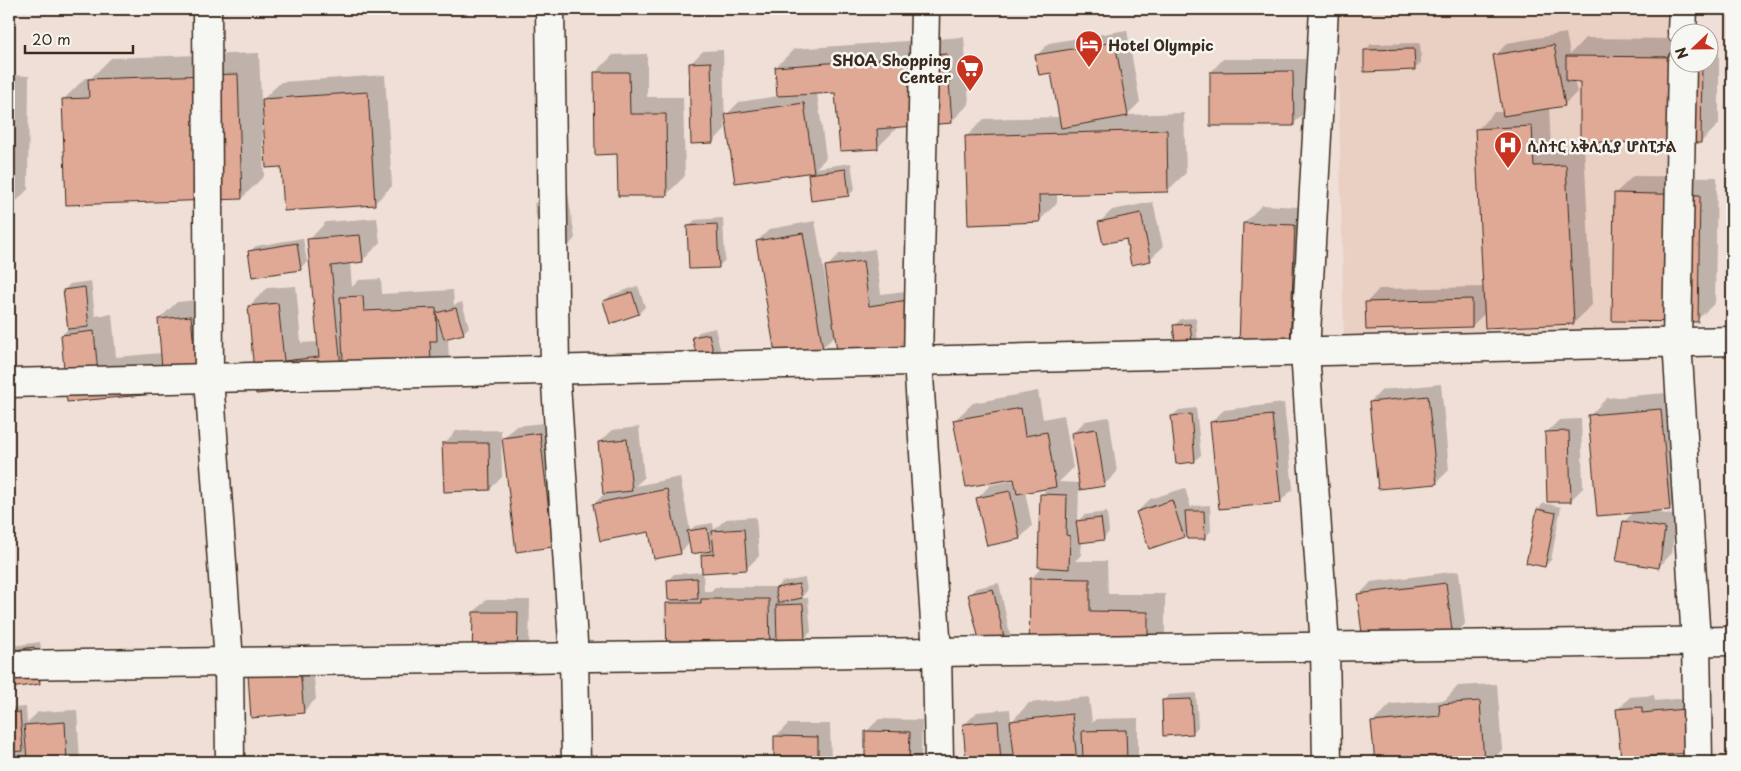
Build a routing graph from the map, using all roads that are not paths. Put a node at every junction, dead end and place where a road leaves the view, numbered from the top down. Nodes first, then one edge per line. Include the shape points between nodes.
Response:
1 (207, 9) edge
2 (550, 9) edge
3 (925, 9) edge
4 (1324, 9) edge
5 (1683, 9) edge
6 (1682, 22) edge
7 (1682, 72) edge
8 (1732, 341) edge
9 (1677, 342) junction
10 (1305, 352) junction
11 (918, 361) junction
12 (555, 369) junction
13 (209, 378) junction
14 (9, 383) edge
15 (1696, 641) junction
16 (1732, 641) edge
17 (1325, 647) junction
18 (938, 652) junction
19 (574, 657) junction
20 (229, 662) junction
21 (9, 665) edge
22 (230, 762) edge
23 (576, 762) edge
24 (940, 762) edge
25 (1327, 762) edge
26 (1698, 762) edge

1 - 13 street
2 - 12 street
3 - 11 street
4 - 10 street
5 - 6 street
7 - 9 street
8 - 9 street
9 - 10 street
9 - 15 street
10 - 11 street
10 - 17 street
11 - 12 street
11 - 18 street
12 - 13 street
12 - 19 street
13 - 14 street
13 - 20 street
15 - 16 street
15 - 17 street
15 - 26 street
17 - 18 street
17 - 25 street
18 - 19 street
18 - 24 street
19 - 20 street
19 - 23 street
20 - 21 street
20 - 22 street

